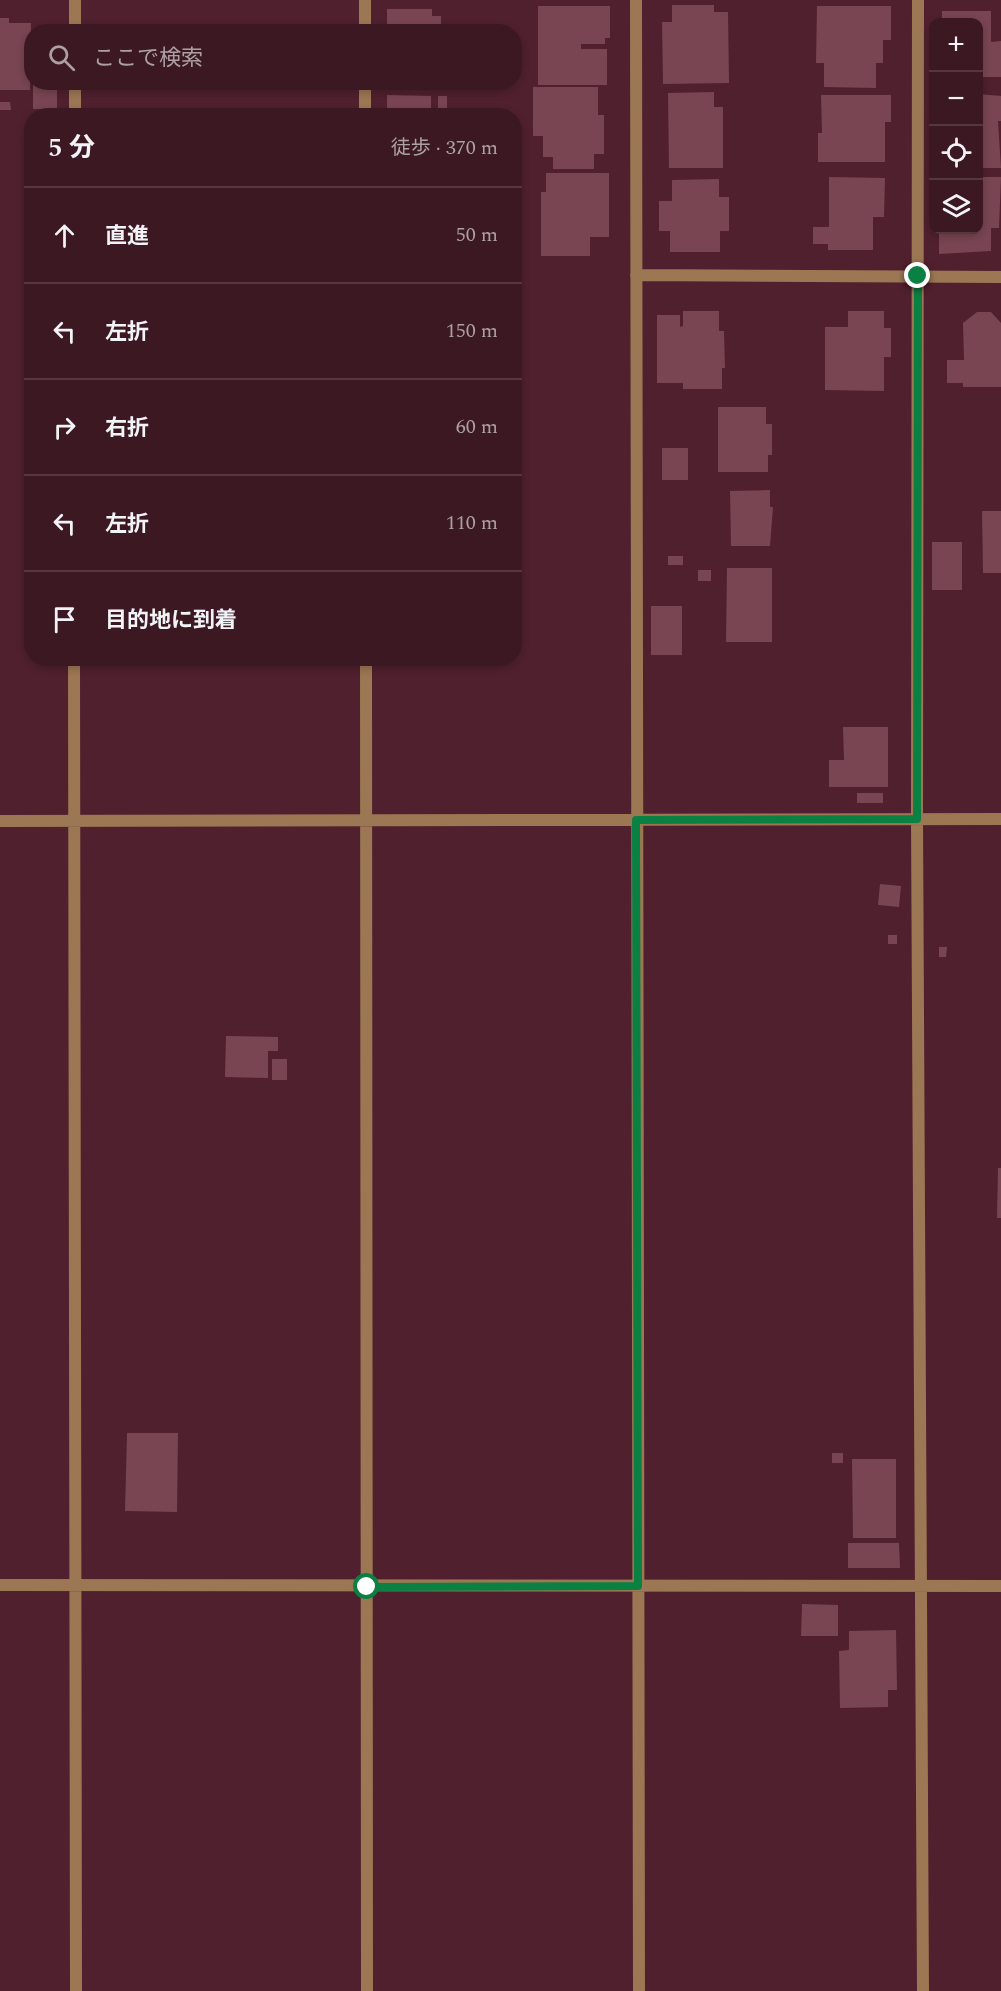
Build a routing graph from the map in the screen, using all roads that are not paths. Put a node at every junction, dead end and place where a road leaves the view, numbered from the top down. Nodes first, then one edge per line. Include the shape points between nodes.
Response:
1 (75, 0) edge
2 (365, 0) edge
3 (636, 0) edge
4 (918, 0) edge
5 (75, 24) edge
6 (365, 24) edge
7 (75, 90) edge
8 (365, 90) edge
9 (75, 108) edge
10 (365, 108) edge
11 (636, 274) junction
12 (918, 276) junction
13 (1001, 277) edge
14 (74, 666) edge
15 (366, 666) edge
16 (917, 819) junction
17 (1001, 819) edge
18 (366, 820) junction
19 (636, 820) junction
20 (74, 821) junction
21 (0, 822) edge
22 (0, 1585) edge
23 (75, 1585) junction
24 (638, 1586) junction
25 (922, 1586) junction
26 (1001, 1586) edge
27 (367, 1587) junction
28 (76, 1991) edge
29 (367, 1991) edge
30 (639, 1991) edge
31 (923, 1991) edge

1 - 5 street
2 - 6 street
3 - 11 street
4 - 12 street
7 - 9 street
8 - 10 street
11 - 12 street
11 - 19 street
12 - 13 street
12 - 16 street
14 - 20 street
15 - 18 street
16 - 17 street
16 - 19 street
16 - 25 street
18 - 19 street
18 - 20 street
18 - 27 street
19 - 24 street
20 - 21 street
20 - 23 street
22 - 23 street
23 - 27 street
23 - 28 street
24 - 25 street
24 - 27 street
24 - 30 street
25 - 26 street
25 - 31 street
27 - 29 street

